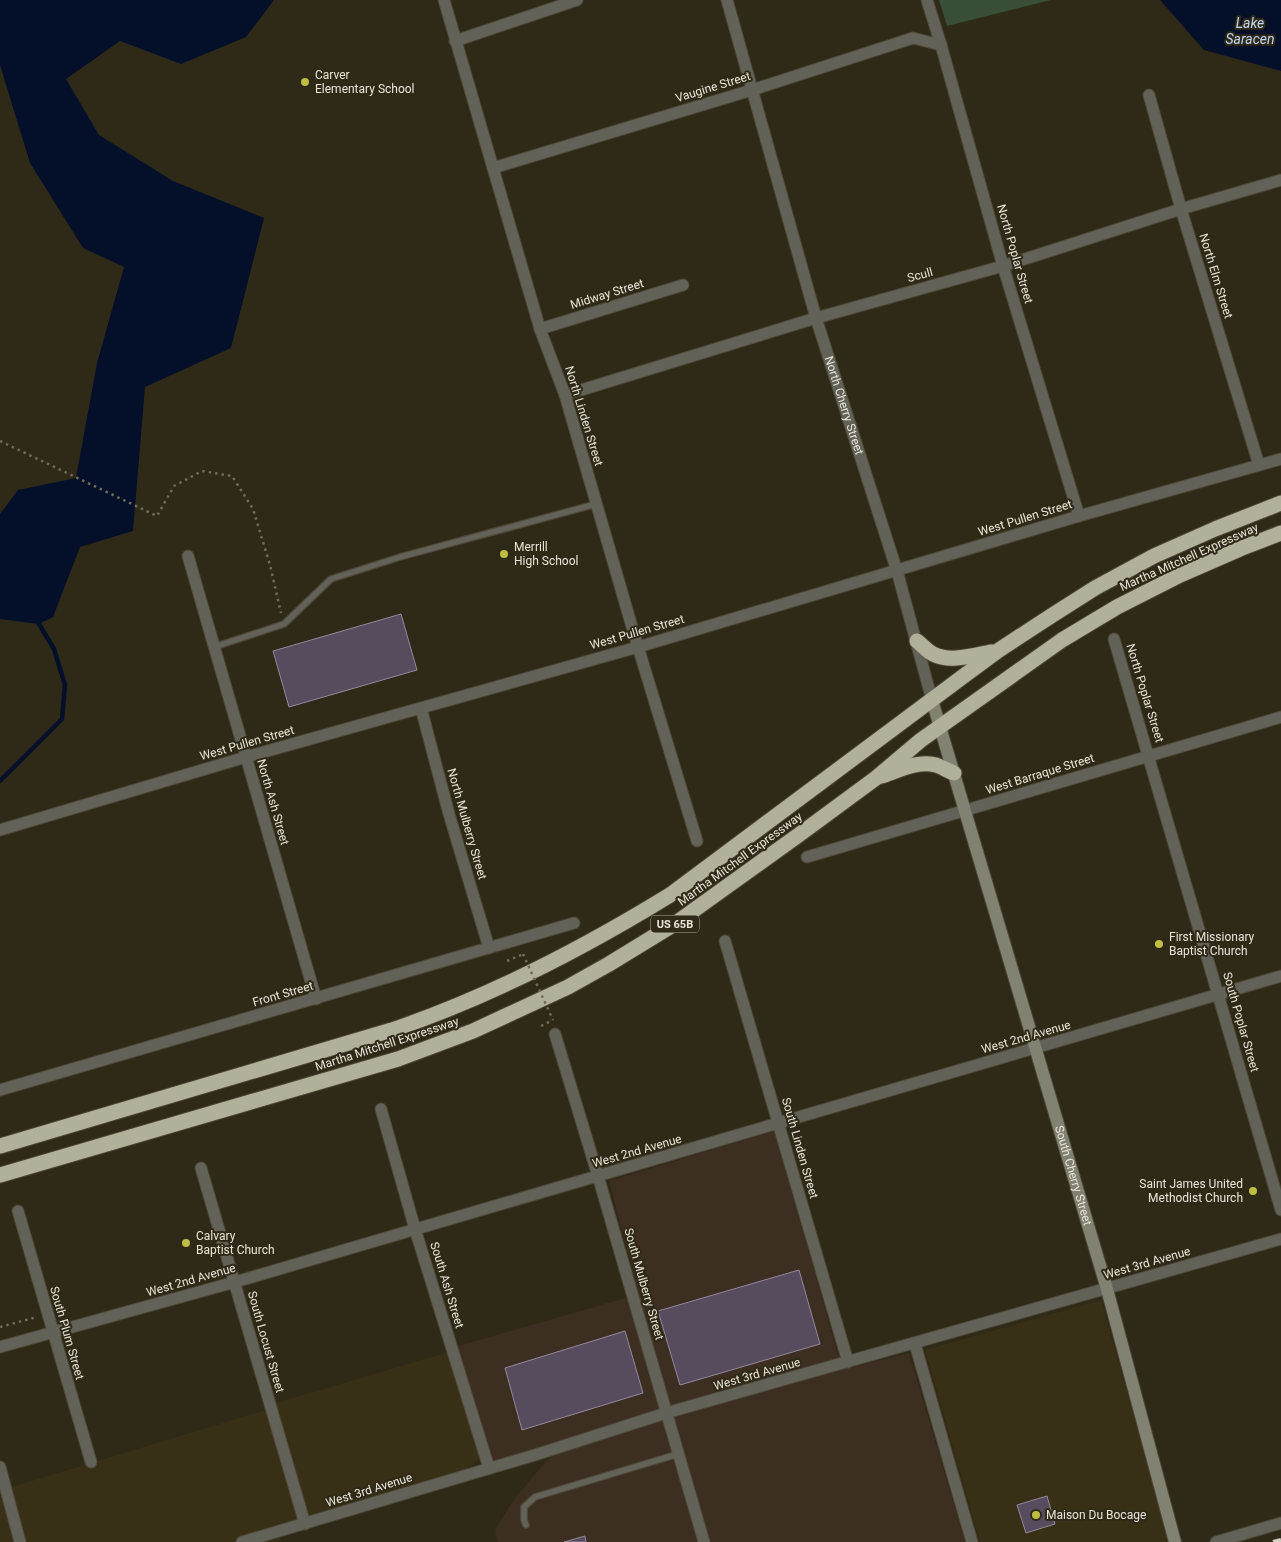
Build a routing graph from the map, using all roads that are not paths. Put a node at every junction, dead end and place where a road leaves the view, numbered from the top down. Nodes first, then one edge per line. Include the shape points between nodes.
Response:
1 (444, 0) edge
2 (577, 0) edge
3 (727, 0) edge
4 (927, 0) edge
5 (455, 41) junction
6 (941, 45) junction
7 (752, 90) junction
8 (1149, 95) dead end
9 (493, 168) junction
10 (1281, 180) edge
11 (1181, 209) junction
12 (1003, 266) junction
13 (683, 285) dead end
14 (816, 318) junction
15 (540, 329) junction
16 (565, 395) junction
17 (1281, 459) edge
18 (1259, 465) junction
19 (1281, 503) edge
20 (596, 504) junction
21 (1079, 516) junction
22 (1281, 533) edge
23 (188, 556) dead end
24 (897, 571) junction
25 (1114, 639) dead end
26 (917, 641) junction
27 (214, 647) junction
28 (638, 647) junction
29 (999, 650) junction
30 (932, 700) junction
31 (421, 708) junction
32 (1281, 717) edge
33 (939, 726) junction
34 (1149, 756) junction
35 (246, 757) junction
36 (954, 773) junction
37 (876, 778) junction
38 (965, 811) junction
39 (0, 830) edge
40 (697, 840) dead end
41 (807, 858) dead end
42 (574, 923) dead end
43 (725, 941) dead end
44 (489, 948) junction
45 (1281, 976) edge
46 (1219, 995) junction
47 (316, 999) junction
48 (555, 1034) dead end
49 (1036, 1048) junction
50 (0, 1090) edge
51 (381, 1110) dead end
52 (778, 1123) junction
53 (0, 1146) edge
54 (201, 1168) dead end
55 (0, 1175) edge
56 (598, 1176) junction
57 (1281, 1210) edge
58 (18, 1211) dead end
59 (416, 1229) junction
60 (1281, 1239) edge
61 (235, 1282) junction
62 (1107, 1289) junction
63 (53, 1332) junction
64 (915, 1344) junction
65 (0, 1347) edge
66 (848, 1362) junction
67 (666, 1413) junction
68 (678, 1454) junction
69 (90, 1462) dead end
70 (0, 1467) edge
71 (489, 1468) junction
72 (1281, 1523) edge
73 (304, 1524) junction
74 (526, 1525) dead end
75 (20, 1542) edge
76 (242, 1542) edge
77 (704, 1542) edge
78 (972, 1542) edge
79 (1175, 1542) edge
80 (1216, 1542) edge

1 - 5 street, North Linden Street
2 - 5 street
3 - 7 street, North Cherry Street
4 - 6 street, North Poplar Street
5 - 9 street, North Linden Street
6 - 7 street, Vaugine Street via 913,38
6 - 12 street, North Poplar Street
7 - 9 street, Vaugine Street
7 - 14 street, North Cherry Street
8 - 11 street, North Elm Street
9 - 15 street, North Linden Street
10 - 11 street, Scull
11 - 12 street, Scull
11 - 18 street, North Elm Street
12 - 14 street, Scull
12 - 21 street, North Poplar Street
13 - 15 street, Midway Street
14 - 16 street, Scull
14 - 24 street, North Cherry Street
15 - 16 street, North Linden Street
16 - 20 street, North Linden Street
17 - 18 street, West Pullen Street
18 - 21 street, West Pullen Street
19 - 29 highway, Martha Mitchell Expressway / US 65B via 1154,556 1095,588
20 - 27 lane via 400,557 331,580 284,624
20 - 28 street, North Linden Street
21 - 24 street, West Pullen Street
22 - 33 highway, Martha Mitchell Expressway / US 65B via 1188,571 1117,606 1062,640
23 - 27 street, North Ash Street
24 - 26 street, North Cherry Street
24 - 28 street, West Pullen Street
25 - 34 street, North Poplar Street
26 - 29 highway via 931,653 944,658
26 - 30 street, North Cherry Street
27 - 35 street, North Ash Street
28 - 31 street, West Pullen Street
28 - 40 street, North Linden Street
29 - 30 highway, Martha Mitchell Expressway / US 65B
30 - 33 main road, North Cherry Street
30 - 53 highway, Martha Mitchell Expressway / US 65B via 670,895 543,966 430,1018
31 - 35 street, West Pullen Street
31 - 44 street, North Mulberry Street
32 - 34 street, West Barraque Street
33 - 36 main road, North Cherry Street
33 - 37 highway, Martha Mitchell Expressway / US 65B
34 - 38 street, West Barraque Street
34 - 46 street, South Poplar Street
35 - 39 street, West Pullen Street
35 - 47 street, North Ash Street
36 - 37 highway via 926,763
36 - 38 main road, North Cherry Street
37 - 55 highway, Martha Mitchell Expressway / US 65B via 676,924 568,987 518,1011 398,1059
38 - 41 street, West Barraque Street
38 - 49 main road, South Cherry Street
42 - 44 street, Front Street
43 - 52 street, South Linden Street
44 - 47 street, Front Street
45 - 46 street, West 2nd Avenue
46 - 49 street, West 2nd Avenue
46 - 57 street, South Poplar Street
47 - 50 street, Front Street
48 - 56 street, South Mulberry Street
49 - 52 street, West 2nd Avenue
49 - 62 main road, South Cherry Street
51 - 59 street, South Ash Street
52 - 56 street, West 2nd Avenue
52 - 66 street, South Linden Street
54 - 61 street, South Locust Street
56 - 59 street, West 2nd Avenue
56 - 67 street, South Mulberry Street
58 - 63 street, South Plum Street
59 - 61 street, West 2nd Avenue
59 - 71 street, South Ash Street
60 - 62 street, West 3rd Avenue
61 - 63 street, West 2nd Avenue
61 - 73 street, South Locust Street
62 - 64 street, West 3rd Avenue
62 - 79 main road, South Cherry Street
63 - 65 street, West 2nd Avenue
63 - 69 street, South Plum Street
64 - 66 street, West 3rd Avenue
64 - 78 street
66 - 67 street, West 3rd Avenue
67 - 68 street, South Mulberry Street
67 - 71 street, West 3rd Avenue
68 - 74 lane via 535,1497 524,1507
68 - 77 street, South Mulberry Street
70 - 75 street
71 - 73 street, West 3rd Avenue
72 - 80 street
73 - 76 street, West 3rd Avenue

